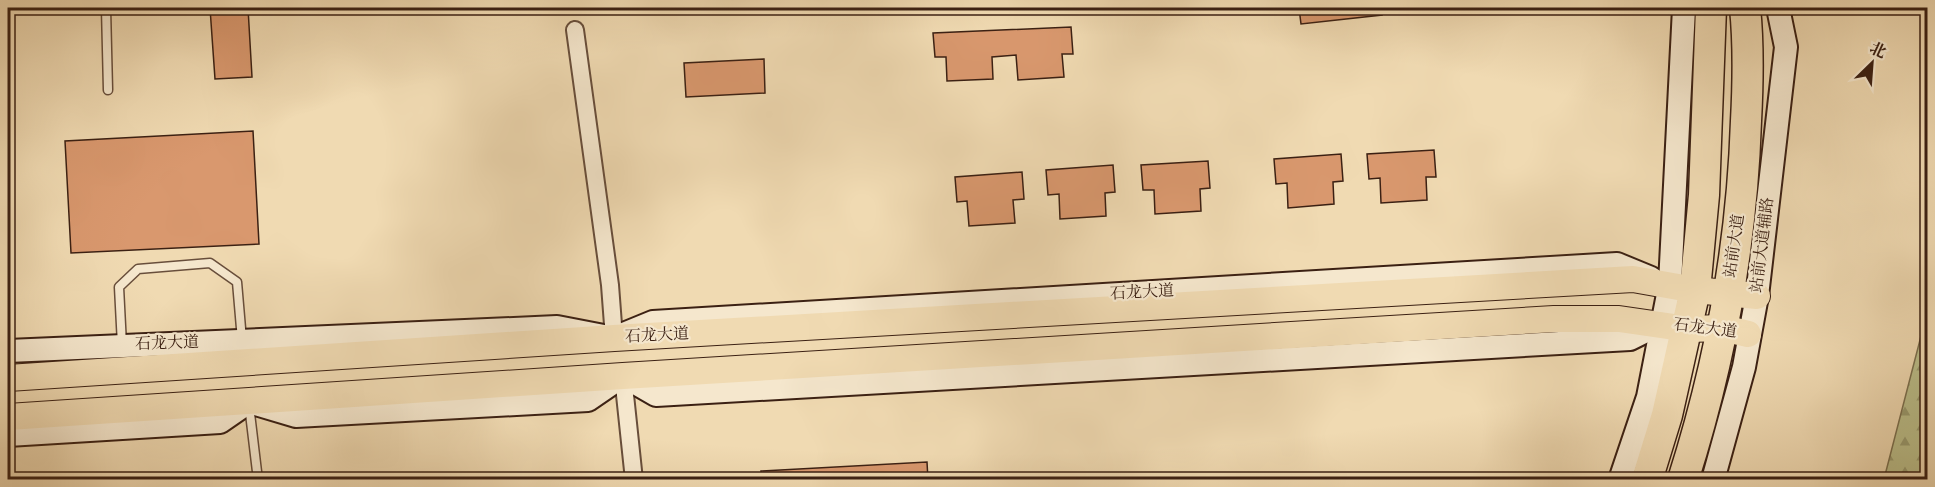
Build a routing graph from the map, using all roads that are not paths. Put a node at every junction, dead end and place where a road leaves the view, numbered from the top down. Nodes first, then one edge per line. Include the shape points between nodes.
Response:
1 (106, 8) edge
2 (1684, 8) edge
3 (1711, 8) edge
4 (1745, 8) edge
5 (1778, 8) edge
6 (575, 30) dead end
7 (108, 90) dead end
8 (1682, 287) junction
9 (1728, 293) junction
10 (1757, 296) junction
11 (1675, 326) junction
12 (1736, 331) junction
13 (614, 338) junction
14 (242, 340) junction
15 (122, 346) junction
16 (8, 351) edge
17 (623, 376) junction
18 (8, 378) edge
19 (249, 402) junction
20 (8, 417) edge
21 (8, 435) edge
22 (258, 480) edge
23 (634, 480) edge
24 (1620, 480) edge
25 (1647, 480) edge
26 (1683, 480) edge
27 (1713, 480) edge

1 - 7 lane
2 - 8 street
3 - 8 highway, 站前大道 via 1704,195
4 - 9 highway, 站前大道 via 1749,43 1744,184
5 - 10 street, 站前大道辅路 via 1786,47
6 - 13 street
8 - 9 main road, 石龙大道
8 - 11 highway, 站前大道
8 - 13 main road, 石龙大道 via 1621,280
9 - 10 main road, 石龙大道
9 - 12 highway, 站前大道
10 - 12 street, 站前大道辅路
11 - 12 main road, 石龙大道
11 - 17 main road, 石龙大道 via 1619,319 1554,319
11 - 24 street
11 - 25 highway, 站前大道 via 1667,415
12 - 26 highway, 站前大道
12 - 27 street, 站前大道辅路 via 1744,368
13 - 14 street, 石龙大道 via 557,327
13 - 18 main road, 石龙大道
14 - 15 street, 石龙大道
14 - 15 lane via 237,282 210,263 138,268 119,287
15 - 16 street, 石龙大道
17 - 19 main road, 石龙大道
17 - 23 street
19 - 20 main road, 石龙大道
19 - 21 street via 220,422
19 - 22 lane

